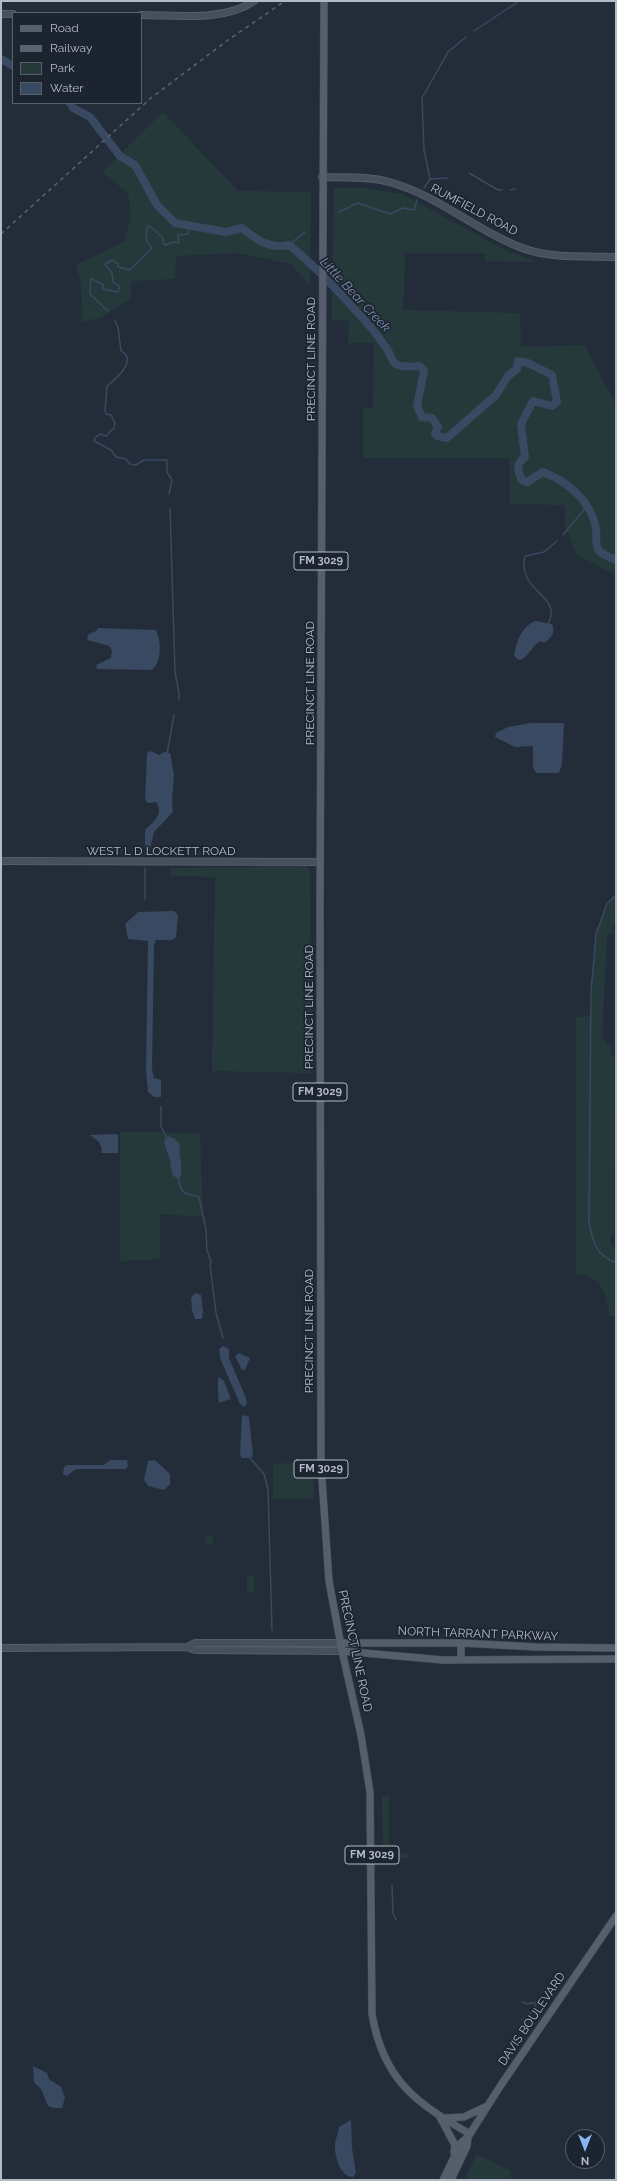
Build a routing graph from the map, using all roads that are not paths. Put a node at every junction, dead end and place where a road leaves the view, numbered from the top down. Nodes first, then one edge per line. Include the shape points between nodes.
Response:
1 (254, 1) edge
2 (324, 1) edge
3 (1, 14) edge
4 (12, 14) edge
5 (142, 14) edge
6 (322, 177) junction
7 (616, 257) edge
8 (1, 861) edge
9 (320, 862) junction
10 (340, 1643) junction
11 (461, 1643) junction
12 (187, 1647) junction
13 (1, 1648) edge
14 (579, 1648) junction
15 (616, 1648) edge
16 (342, 1652) junction
17 (579, 1659) junction
18 (616, 1659) edge
19 (462, 1660) junction
20 (616, 1916) edge
21 (488, 2104) junction
22 (440, 2117) junction
23 (469, 2136) junction
24 (454, 2156) junction
25 (444, 2180) edge
26 (451, 2180) edge

1 - 5 main road via 238,10 222,14
2 - 6 main road, PRECINCT LINE ROAD / FM 3029
3 - 4 main road
6 - 7 main road, RUMFIELD ROAD via 388,181 426,197 499,238 527,250 560,256
6 - 9 main road, PRECINCT LINE ROAD / FM 3029
8 - 9 main road, WEST L D LOCKETT ROAD
9 - 10 main road, PRECINCT LINE ROAD / FM 3029 via 321,1465 329,1581
10 - 11 main road, NORTH TARRANT PARKWAY
10 - 12 main road via 195,1643
10 - 16 main road, PRECINCT LINE ROAD / FM 3029
11 - 14 main road, NORTH TARRANT PARKWAY
11 - 19 main road
12 - 13 main road
12 - 16 main road via 195,1650
14 - 15 main road, NORTH TARRANT PARKWAY
14 - 17 main road
16 - 19 main road, NORTH TARRANT PARKWAY
16 - 22 main road, PRECINCT LINE ROAD / FM 3029 via 361,1735 370,1792 374,2029 379,2046 398,2080 426,2108
17 - 18 main road, NORTH TARRANT PARKWAY
17 - 19 main road, NORTH TARRANT PARKWAY
20 - 21 main road, DAVIS BOULEVARD
21 - 22 main road via 464,2117
21 - 23 main road, DAVIS BOULEVARD
22 - 23 main road, PRECINCT LINE ROAD / FM 3029
22 - 24 main road via 455,2145
23 - 24 main road, DAVIS BOULEVARD via 461,2143
23 - 26 main road, DAVIS BOULEVARD
24 - 25 main road, DAVIS BOULEVARD

